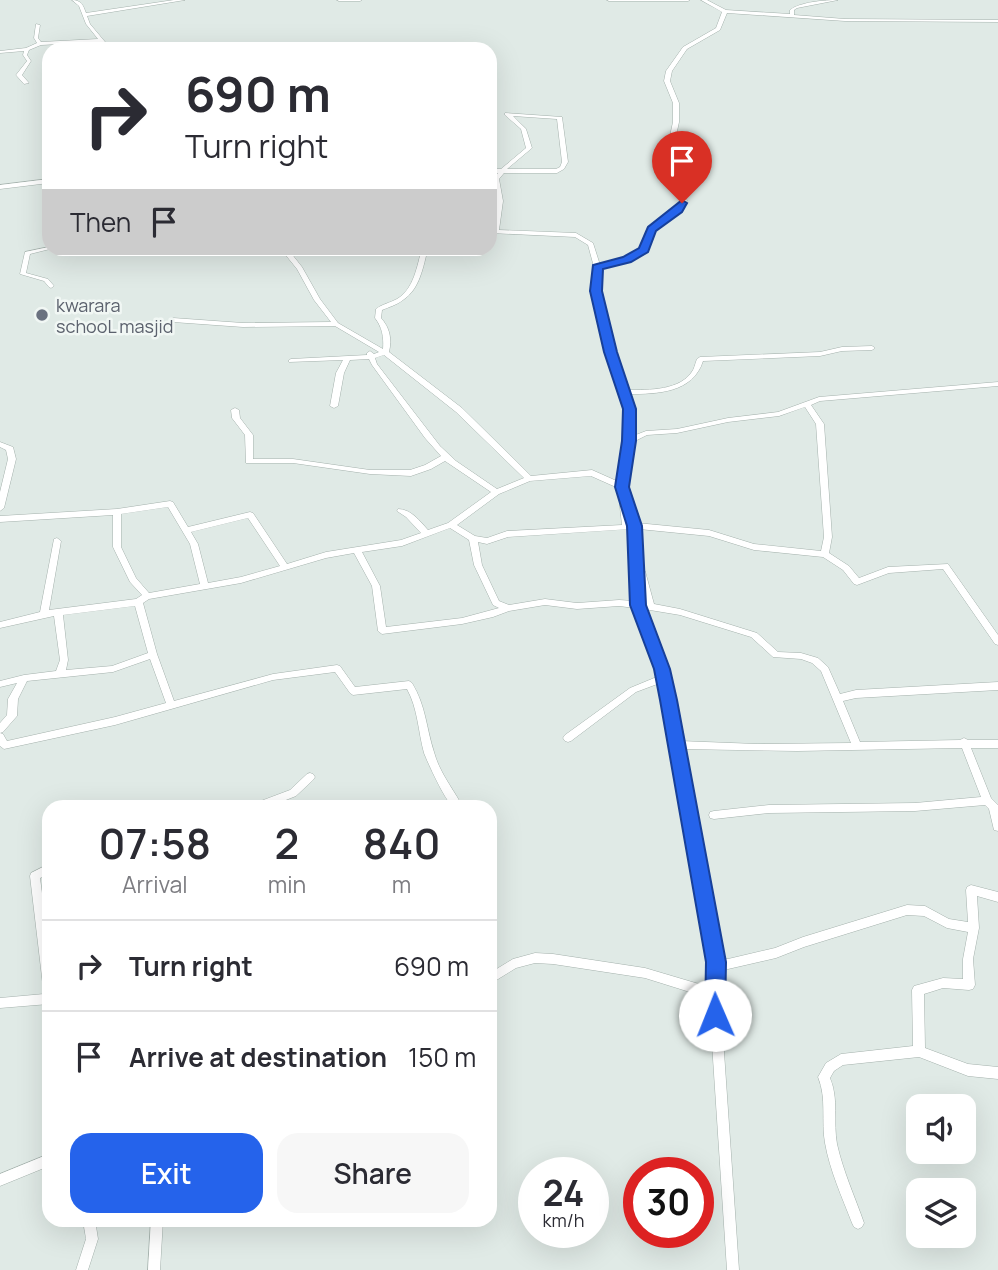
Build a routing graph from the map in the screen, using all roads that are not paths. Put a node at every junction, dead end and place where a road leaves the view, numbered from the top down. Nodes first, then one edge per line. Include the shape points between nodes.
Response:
1 (74, 0) edge
2 (183, 0) edge
3 (340, 0) edge
4 (360, 0) edge
5 (609, 0) edge
6 (688, 0) edge
7 (703, 0) edge
8 (836, 0) edge
9 (725, 11) junction
10 (84, 15) junction
11 (792, 15) junction
12 (998, 22) edge
13 (38, 25) dead end
14 (102, 40) joint
15 (71, 42) edge
16 (40, 44) joint
17 (27, 49) junction
18 (0, 52) edge
19 (26, 83) dead end
20 (497, 171) edge
21 (502, 171) junction
22 (497, 178) edge
23 (42, 182) edge
24 (497, 184) edge
25 (0, 187) edge
26 (497, 214) edge
27 (497, 231) edge
28 (42, 250) edge
29 (290, 256) edge
30 (423, 256) edge
31 (597, 267) junction
32 (51, 286) dead end
33 (173, 320) dead end
34 (333, 322) junction
35 (368, 344) junction
36 (872, 348) dead end
37 (385, 353) junction
38 (371, 357) junction
39 (348, 358) junction
40 (291, 361) dead end
41 (998, 384) edge
42 (624, 392) junction
43 (807, 404) junction
44 (334, 406) dead end
45 (235, 410) dead end
46 (629, 441) junction
47 (0, 444) edge
48 (446, 457) junction
49 (529, 479) junction
50 (622, 487) junction
51 (496, 492) junction
52 (0, 508) edge
53 (401, 511) dead end
54 (117, 512) junction
55 (0, 519) edge
56 (451, 525) junction
57 (630, 527) junction
58 (185, 531) junction
59 (427, 534) junction
60 (473, 539) junction
61 (57, 541) dead end
62 (357, 551) junction
63 (825, 554) junction
64 (285, 567) junction
65 (204, 584) junction
66 (147, 596) junction
67 (138, 602) junction
68 (644, 606) junction
69 (508, 608) junction
70 (58, 612) junction
71 (44, 614) junction
72 (0, 625) edge
73 (998, 642) edge
74 (151, 655) junction
75 (60, 674) junction
76 (24, 678) junction
77 (664, 678) junction
78 (0, 684) edge
79 (998, 686) edge
80 (839, 698) junction
81 (171, 705) junction
82 (0, 729) edge
83 (0, 737) edge
84 (568, 738) dead end
85 (964, 742) junction
86 (856, 744) junction
87 (998, 744) edge
88 (677, 745) junction
89 (310, 777) dead end
90 (274, 800) edge
91 (454, 800) edge
92 (987, 801) junction
93 (714, 815) dead end
94 (998, 827) edge
95 (42, 872) edge
96 (998, 897) edge
97 (974, 928) junction
98 (42, 934) edge
99 (716, 962) junction
100 (497, 974) edge
101 (713, 994) junction
102 (42, 1000) edge
103 (0, 1003) edge
104 (919, 1051) junction
105 (998, 1073) edge
106 (42, 1163) edge
107 (0, 1180) edge
108 (858, 1223) dead end
109 (90, 1227) edge
110 (157, 1227) edge
111 (82, 1270) edge
112 (154, 1270) edge
113 (733, 1270) edge

1 - 10 street
2 - 10 street
3 - 4 street
5 - 6 street
7 - 9 street
8 - 11 street via 796,7
9 - 11 street
9 - 31 street via 718,29 685,48 669,71 676,122 668,159 684,201 652,230 644,250 627,260
10 - 14 street
11 - 12 street via 886,22
13 - 16 street
14 - 15 street
16 - 17 street
17 - 18 street
17 - 19 street via 29,61 19,75
20 - 21 street
21 - 21 street via 562,168 560,118 507,114 521,123 528,148
21 - 22 street
23 - 25 street
24 - 26 street
27 - 31 street via 576,236 591,244
28 - 32 street via 27,253 23,274 46,280
29 - 34 street
30 - 37 street via 408,293 379,309
31 - 42 street via 598,304
33 - 34 street via 263,325
34 - 35 street
35 - 37 street
35 - 38 street
36 - 42 street via 700,359 698,373 689,382
37 - 38 street
37 - 49 street via 473,421
38 - 39 street
38 - 48 street
39 - 40 street
39 - 44 street
41 - 43 street via 819,399
42 - 46 street via 630,409
43 - 46 street via 779,414 646,433
43 - 63 street via 820,424 828,537
45 - 48 street via 249,435 249,461 283,460 411,473
46 - 50 street
47 - 52 street via 10,449 12,459
48 - 51 street
49 - 50 street via 592,473
49 - 51 street
50 - 57 street
51 - 56 street
53 - 59 street
54 - 55 street
54 - 58 street via 170,504
54 - 66 street via 117,547 133,580
56 - 59 street
56 - 60 street
57 - 60 street
57 - 63 street via 709,533 754,547
57 - 68 street
58 - 64 street via 250,515
58 - 65 street via 194,544
59 - 62 street
60 - 69 street via 478,565 496,603
61 - 71 street
62 - 64 street
62 - 69 street via 376,586 382,631 461,622
63 - 73 street via 857,582 888,570 945,566
64 - 65 street via 241,580
65 - 66 street
66 - 67 street
67 - 70 street
67 - 74 street
68 - 69 street via 545,602
68 - 77 street
68 - 80 street via 720,622 754,635 776,655 815,660 825,669
70 - 71 street
70 - 75 street via 64,660
71 - 72 street
74 - 75 street via 113,669
74 - 81 street
75 - 76 street
76 - 78 street
76 - 82 street via 13,699 12,716
77 - 84 street via 634,690
77 - 88 street
79 - 80 street
80 - 86 street
81 - 83 street via 4,745
81 - 91 street via 273,677 337,668 352,691 410,685 430,754
85 - 86 street
85 - 87 street
85 - 92 street
86 - 88 street via 789,749
88 - 99 street
89 - 90 street via 293,793
92 - 93 street
92 - 94 street via 994,807
95 - 98 street via 35,876
96 - 97 street via 971,890
97 - 99 street via 907,909 776,953 728,964
97 - 104 street via 968,959 970,985 943,983 918,990
99 - 101 street
100 - 101 street via 513,964 553,959 645,973
101 - 113 street
102 - 103 street
104 - 105 street via 968,1070
104 - 108 street via 841,1060 830,1066 824,1077 831,1097 831,1147
106 - 107 street
109 - 111 street via 92,1239
110 - 112 street

